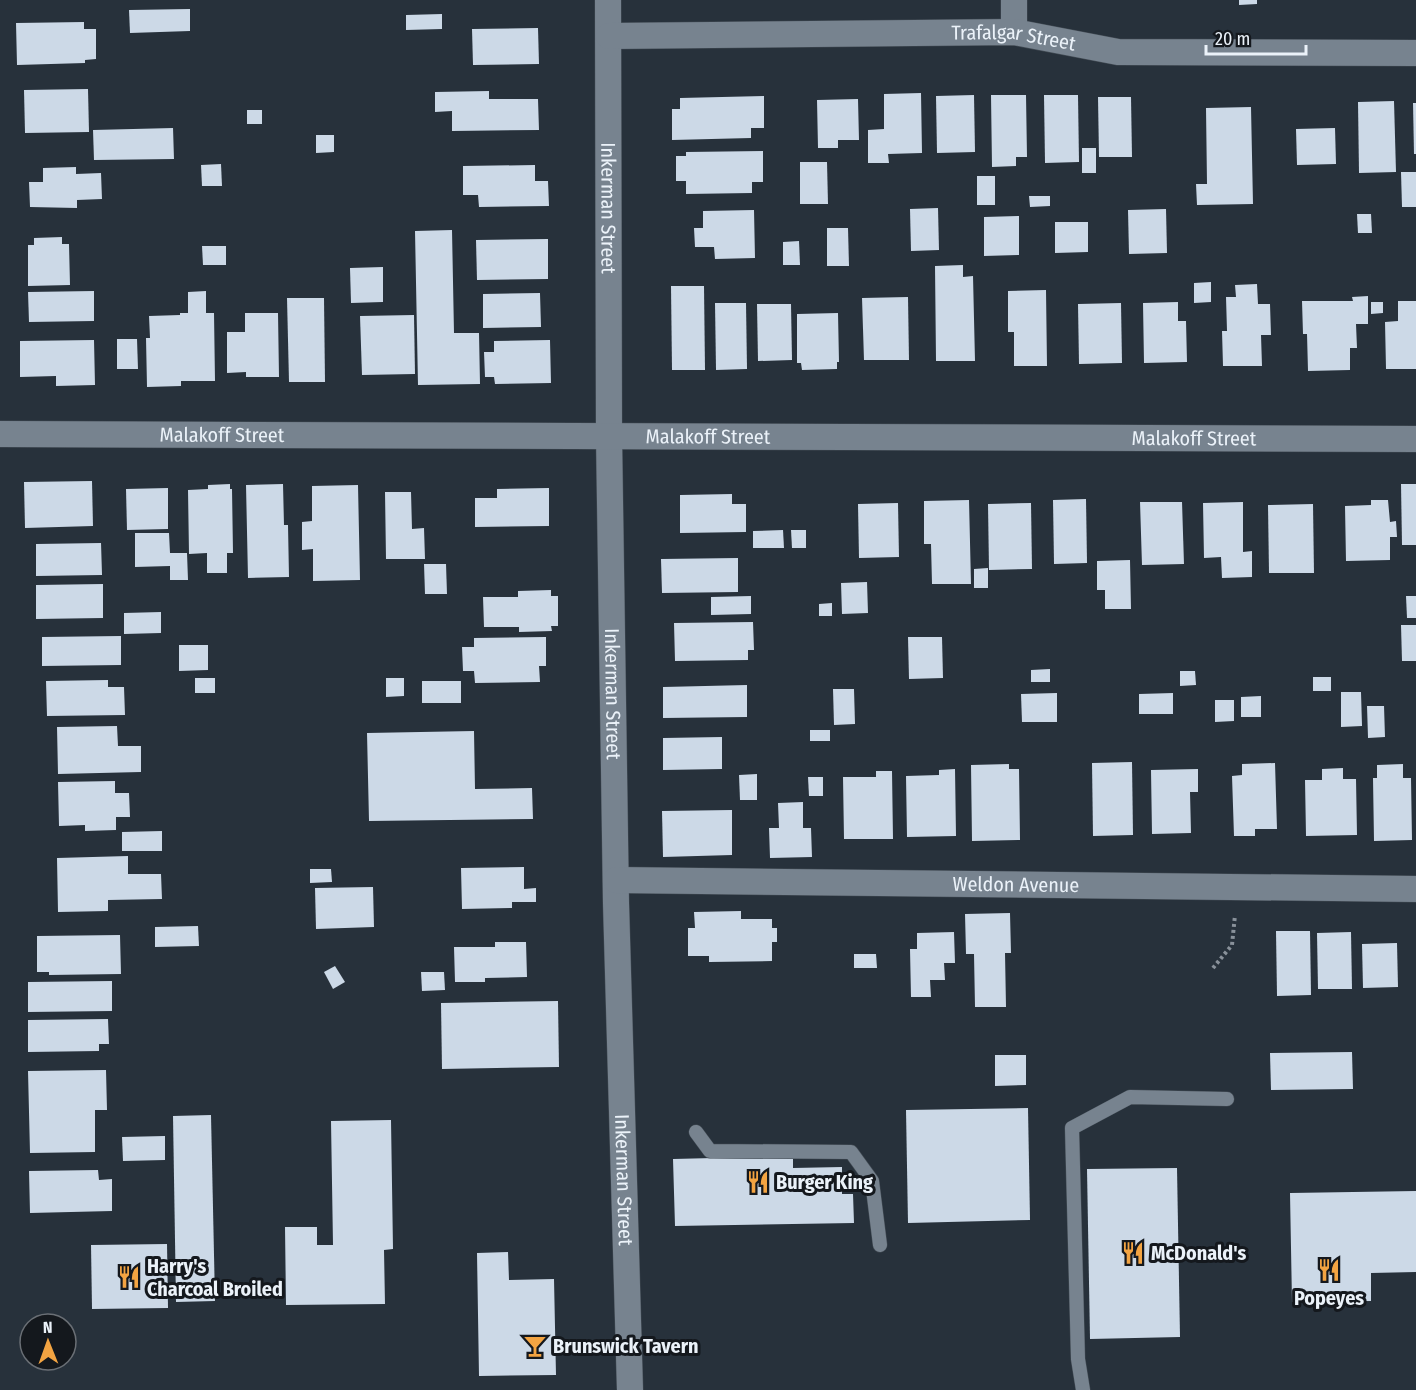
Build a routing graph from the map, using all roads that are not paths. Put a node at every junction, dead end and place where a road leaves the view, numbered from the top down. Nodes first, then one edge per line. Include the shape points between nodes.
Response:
1 (608, 0) edge
2 (1014, 0) edge
3 (1014, 32) junction
4 (609, 36) junction
5 (1416, 53) edge
6 (0, 434) edge
7 (609, 435) junction
8 (1416, 439) edge
9 (616, 880) junction
10 (1416, 889) edge
11 (1227, 1099) dead end
12 (696, 1132) dead end
13 (880, 1245) dead end
14 (630, 1390) edge
15 (1083, 1390) edge

1 - 4 street, Inkerman Street
2 - 3 street
3 - 4 street, Trafalgar Street
3 - 5 street, Trafalgar Street via 1118,52
4 - 7 street, Inkerman Street
6 - 7 street, Malakoff Street
7 - 8 street, Malakoff Street
7 - 9 street, Inkerman Street
9 - 10 street, Weldon Avenue
9 - 14 street, Inkerman Street
11 - 15 lane via 1130,1097 1072,1128 1078,1359
12 - 13 lane via 710,1151 851,1152 872,1181

